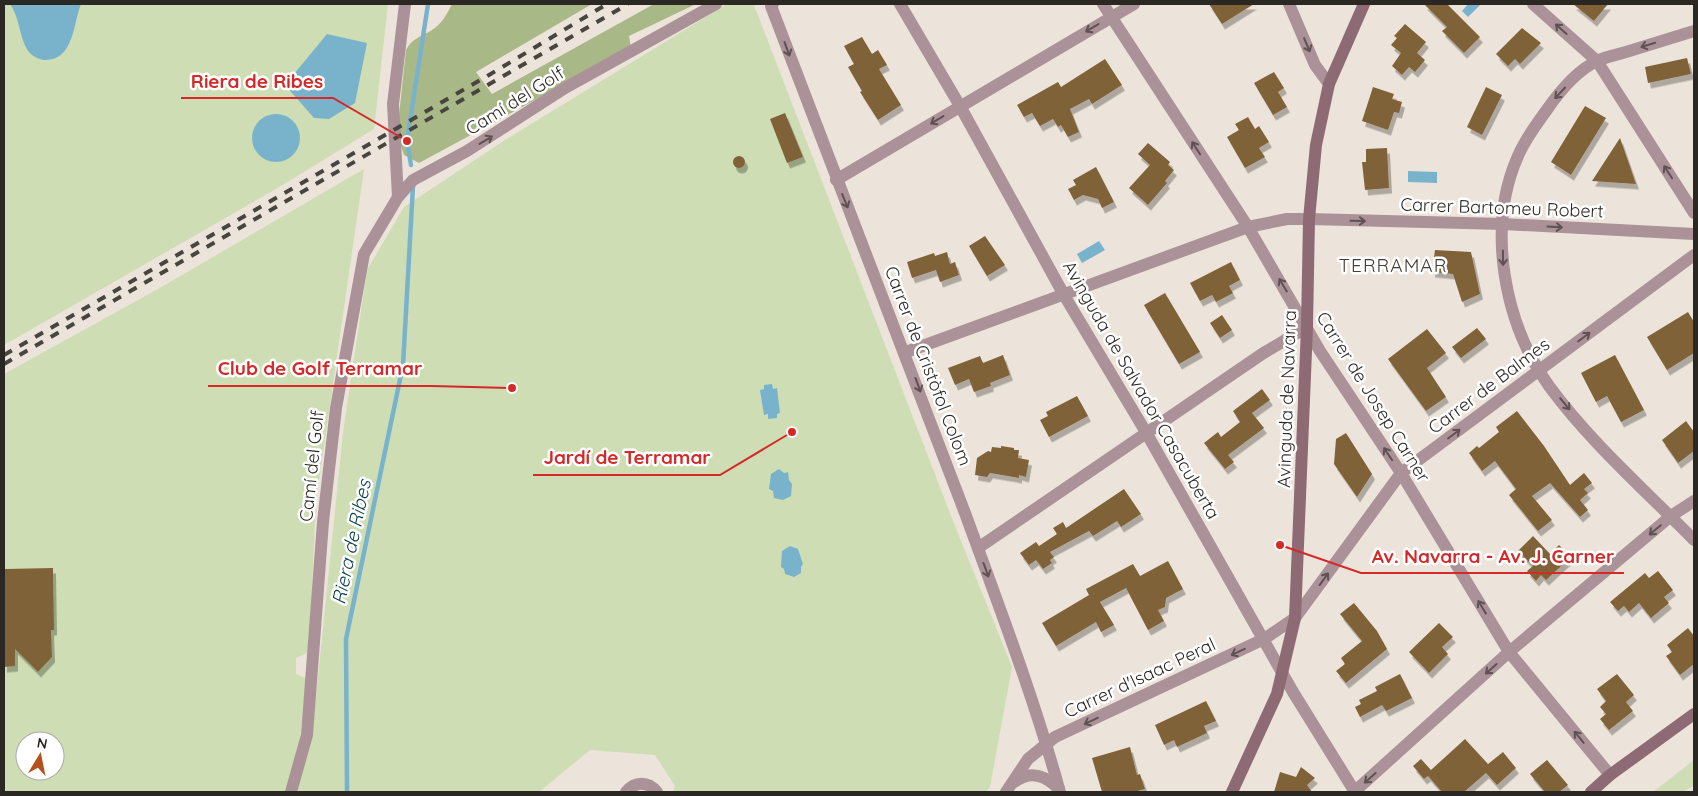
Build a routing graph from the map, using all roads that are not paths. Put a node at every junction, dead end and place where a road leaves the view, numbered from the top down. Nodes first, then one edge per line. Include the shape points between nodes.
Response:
1 (405, 4) edge
2 (716, 4) edge
3 (773, 4) edge
4 (900, 4) edge
5 (1103, 4) edge
6 (1134, 4) edge
7 (1288, 4) edge
8 (1364, 4) edge
9 (1533, 4) edge
10 (1111, 18) junction
11 (1694, 31) edge
12 (1597, 61) junction
13 (1328, 84) junction
14 (960, 106) junction
15 (836, 180) junction
16 (398, 197) junction
17 (1694, 213) edge
18 (1309, 219) junction
19 (1503, 224) junction
20 (1248, 227) junction
21 (1694, 234) edge
22 (1694, 255) edge
23 (1064, 295) junction
24 (1307, 327) junction
25 (906, 352) junction
26 (1540, 370) junction
27 (1147, 434) junction
28 (1401, 473) junction
29 (1694, 502) edge
30 (1672, 516) junction
31 (1694, 540) edge
32 (978, 548) junction
33 (1295, 618) junction
34 (1264, 640) junction
35 (1509, 652) junction
36 (1284, 673) junction
37 (1694, 714) edge
38 (1047, 743) junction
39 (1610, 775) junction
40 (1009, 788) edge
41 (1060, 791) edge
42 (291, 792) edge
43 (626, 792) edge
44 (657, 792) edge
45 (1232, 792) edge
46 (1355, 792) edge
47 (1591, 792) edge

1 - 16 street via 394,104
16 -> 2 street, Camí del Golf via 413,180 506,128 565,88
3 -> 15 street, Carrer de Cristòfol Colom via 771,6
4 - 14 street, Avinguda de Salvador Casacuberta
5 - 10 street, Carrer de Josep Carner
6 - 10 street
7 -> 13 street via 1315,65
8 - 13 street, Avinguda de Navarra
12 -> 9 street
10 -> 14 street
20 -> 10 street, Carrer de Josep Carner
11 -> 12 street
17 -> 12 street
12 -> 19 street via 1578,74 1557,96 1529,135 1511,176
13 - 18 street, Avinguda de Navarra via 1316,145
14 -> 15 street
14 - 23 street, Avinguda de Salvador Casacuberta
15 -> 25 street, Carrer de Cristòfol Colom
16 - 42 street, Camí del Golf via 364,254 350,321 323,522 307,735
18 -> 19 street, Carrer Bartomeu Robert
18 - 20 street, Carrer Bartomeu Robert via 1287,219
18 - 24 street, Avinguda de Navarra
19 -> 21 street, Carrer Bartomeu Robert
19 -> 26 street via 1502,261 1506,291
20 - 23 street, Carrer Bartomeu Robert
24 -> 20 street, Carrer de Josep Carner
26 -> 22 street, Carrer de Balmes
23 - 25 street, Carrer Bartomeu Robert
23 - 27 street, Avinguda de Salvador Casacuberta
24 - 27 street via 1262,354
28 -> 24 street, Carrer de Josep Carner
24 - 33 street, Avinguda de Navarra
25 -> 32 street, Carrer de Cristòfol Colom
28 -> 26 street, Carrer de Balmes
26 -> 30 street via 1600,446
27 - 32 street
27 - 34 street, Avinguda de Salvador Casacuberta
33 -> 28 street, Carrer de Balmes
35 -> 28 street, Carrer de Josep Carner
29 - 30 street
30 - 31 street
30 -> 35 street
32 -> 38 street, Carrer de Cristòfol Colom
33 - 34 street, Carrer d'Isaac Peral
33 - 36 street, Avinguda de Navarra
34 - 36 street, Avinguda de Salvador Casacuberta
34 -> 38 street, Carrer d'Isaac Peral
39 -> 35 street, Carrer de Josep Carner
35 -> 46 street
36 - 45 street, Avinguda de Navarra
36 - 46 street, Avinguda de Salvador Casacuberta
37 - 39 street
38 - 40 street, Carrer d'Isaac Peral via 1028,759
38 - 41 street, Carrer de Cristòfol Colom
39 - 47 street
40 - 41 street, Carrer d'Isaac Peral via 1031,774 1044,777
43 - 44 street via 648,784

